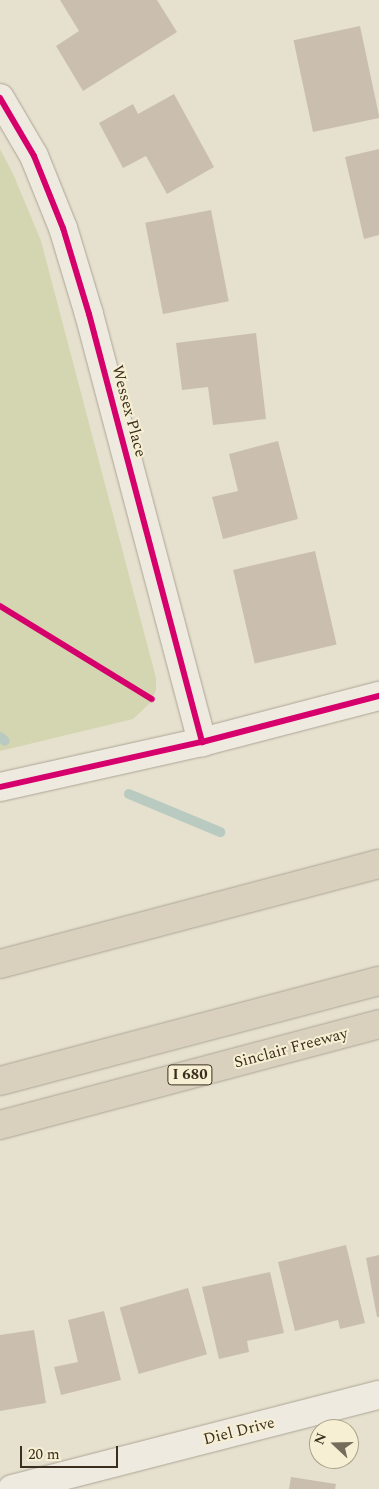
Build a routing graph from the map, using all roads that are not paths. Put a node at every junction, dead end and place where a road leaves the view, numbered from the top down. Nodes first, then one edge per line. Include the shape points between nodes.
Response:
1 (0, 98) edge
2 (379, 696) edge
3 (202, 742) junction
4 (0, 787) edge
5 (379, 864) edge
6 (0, 964) edge
7 (379, 981) edge
8 (379, 1024) edge
9 (0, 1081) edge
10 (0, 1125) edge
11 (379, 1395) edge
12 (12, 1489) edge

1 - 3 street, Wessex Place via 34,156 64,228
2 - 3 street
3 - 4 street
5 - 6 highway
7 - 9 highway, I 680
8 - 10 highway, Sinclair Freeway / I 680
11 - 12 street, Diel Drive

